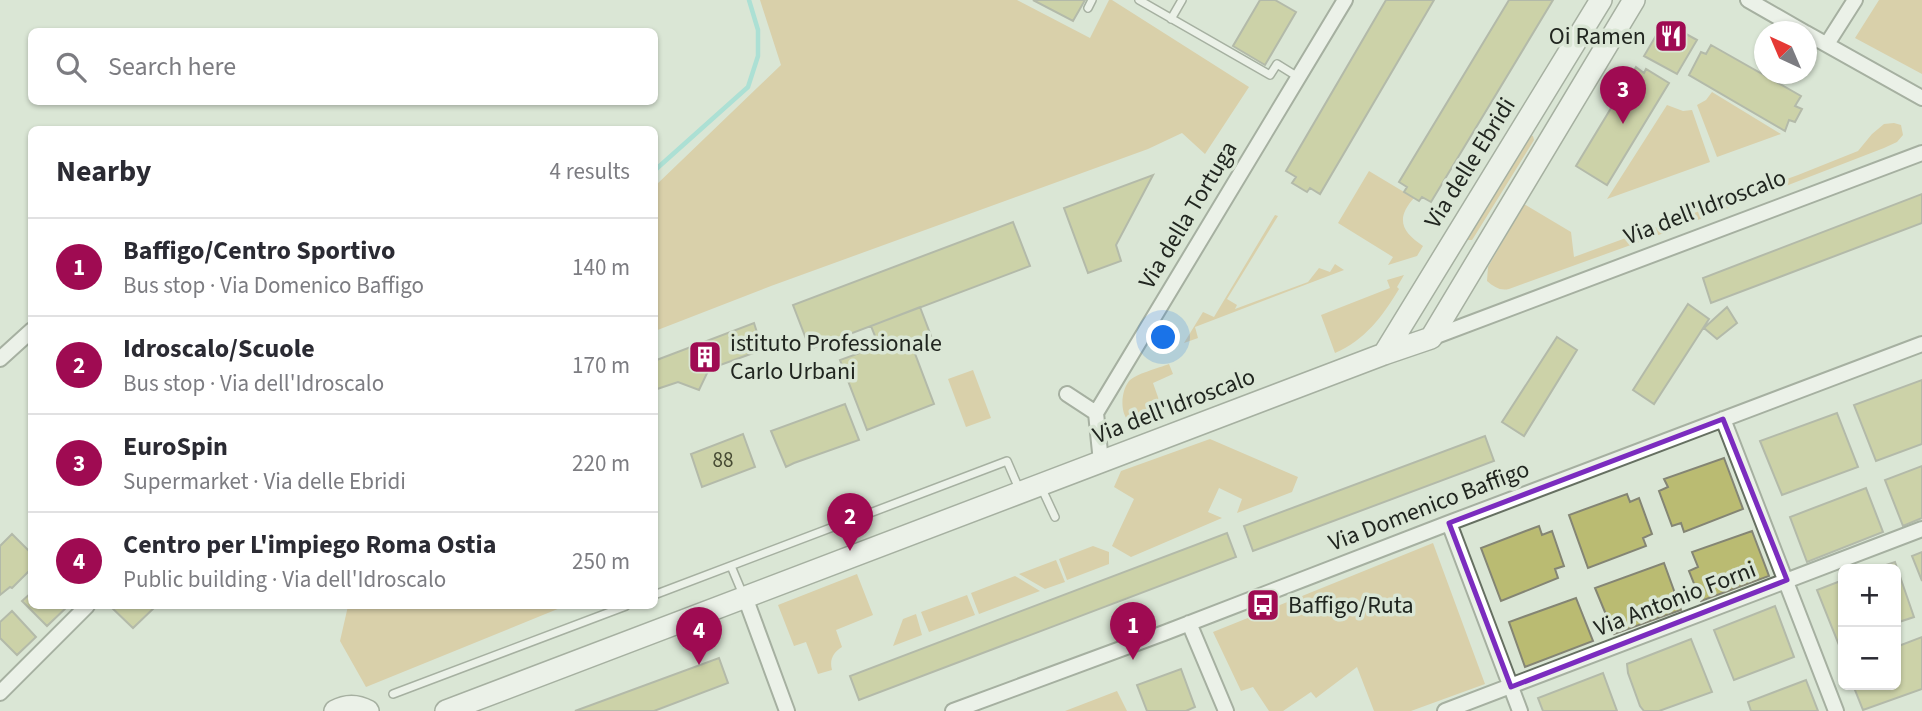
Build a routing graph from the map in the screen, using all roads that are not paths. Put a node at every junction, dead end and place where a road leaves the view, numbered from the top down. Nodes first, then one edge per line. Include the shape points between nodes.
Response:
1 (1092, 0) edge
2 (1139, 0) edge
3 (1182, 0) edge
4 (1344, 0) edge
5 (1601, 0) edge
6 (1634, 0) edge
7 (1748, 0) edge
8 (1855, 0) edge
9 (1088, 8) dead end
10 (1171, 19) junction
11 (1785, 21) edge
12 (1817, 39) edge
13 (1827, 44) junction
14 (1298, 77) junction
15 (1922, 98) edge
16 (1547, 116) junction
17 (1922, 153) edge
18 (1448, 250) junction
19 (1475, 265) junction
20 (28, 334) edge
21 (1431, 338) junction
22 (1922, 344) edge
23 (1384, 354) junction
24 (0, 359) edge
25 (1066, 394) dead end
26 (1096, 412) junction
27 (1724, 419) junction
28 (1101, 462) junction
29 (1030, 489) junction
30 (1055, 517) dead end
31 (1449, 523) junction
32 (1922, 529) edge
33 (732, 566) junction
34 (1787, 580) junction
35 (658, 594) edge
36 (745, 597) junction
37 (84, 609) edge
38 (618, 609) edge
39 (1189, 623) junction
40 (1511, 687) junction
41 (0, 693) edge
42 (393, 694) dead end
43 (335, 711) edge
44 (368, 711) edge
45 (446, 711) edge
46 (788, 711) edge
47 (953, 711) edge
48 (1226, 711) edge
49 (1445, 711) edge
50 (1520, 711) edge
51 (1836, 711) edge

1 - 9 lane
2 - 10 lane
3 - 10 lane
4 - 14 street, Via della Tortuga
5 - 16 street, Via delle Ebridi
6 - 16 street, Via delle Ebridi
7 - 11 street
8 - 13 street
10 - 14 lane via 1270,75 1277,64
12 - 13 street
13 - 15 street
14 - 26 street, Via della Tortuga
16 - 18 street, Via delle Ebridi
16 - 19 street, Via delle Ebridi
17 - 21 street, Via dell'Idroscalo
18 - 19 street
18 - 23 street, Via delle Ebridi
19 - 21 street, Via delle Ebridi
20 - 24 street
21 - 23 street, Via dell'Idroscalo
22 - 27 street, Via Domenico Baffigo
23 - 28 street, Via dell'Idroscalo
25 - 26 street
26 - 28 street
27 - 31 street, Via Domenico Baffigo
27 - 34 street
28 - 29 street, Via dell'Idroscalo
29 - 30 lane
29 - 33 lane via 1007,461
29 - 36 street, Via dell'Idroscalo
31 - 39 street, Via Domenico Baffigo
31 - 40 street
32 - 34 street, Via Antonio Forni
33 - 35 lane
33 - 36 lane
34 - 40 street, Via Antonio Forni
34 - 51 street
36 - 45 street, Via dell'Idroscalo
36 - 46 street
37 - 41 street
38 - 42 lane
39 - 47 street, Via Domenico Baffigo
39 - 48 street
40 - 49 street, Via Antonio Forni
40 - 50 street
43 - 44 street via 350,706

